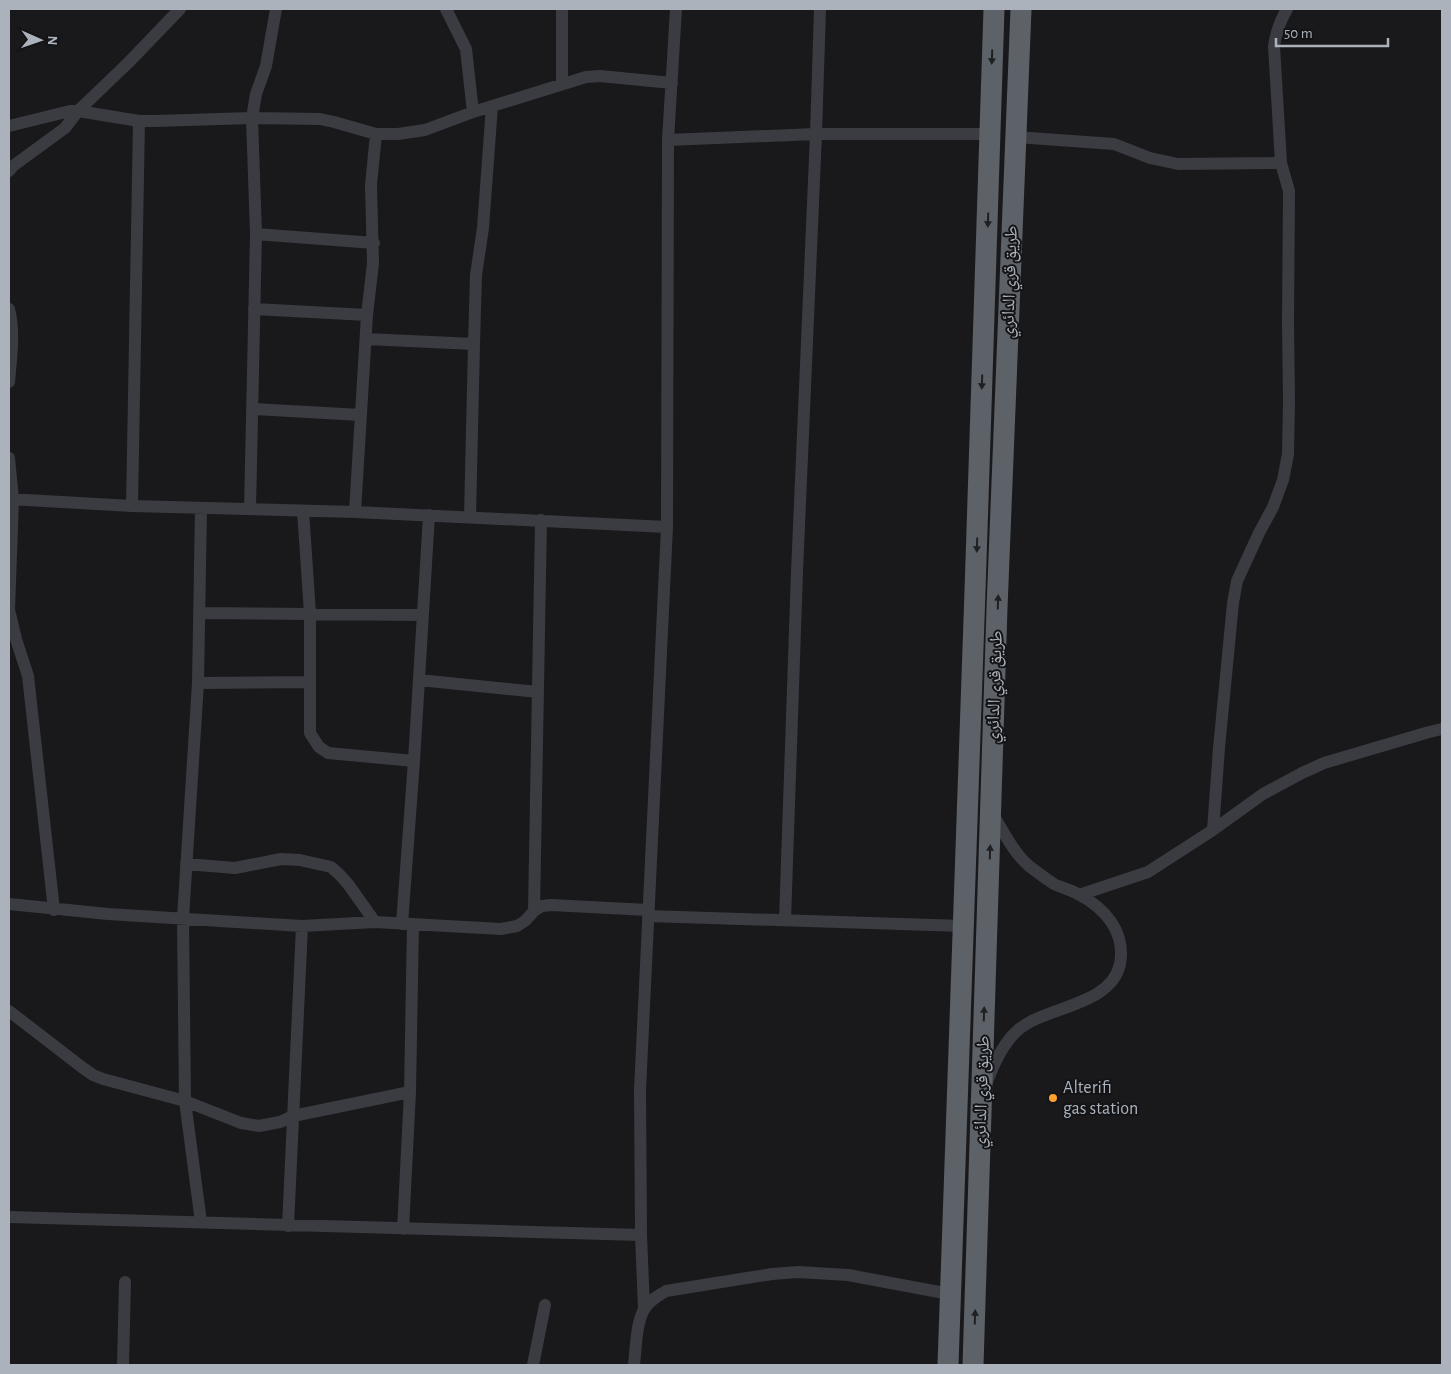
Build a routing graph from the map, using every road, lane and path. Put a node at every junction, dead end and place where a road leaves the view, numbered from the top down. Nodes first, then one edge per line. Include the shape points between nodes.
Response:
1 (180, 9) edge
2 (276, 9) edge
3 (446, 9) edge
4 (562, 9) edge
5 (676, 9) edge
6 (820, 9) edge
7 (994, 9) edge
8 (1021, 9) edge
9 (1287, 9) edge
10 (672, 83) junction
11 (562, 84) junction
12 (492, 106) junction
13 (78, 111) junction
14 (473, 112) junction
15 (252, 118) junction
16 (139, 121) junction
17 (9, 126) edge
18 (376, 134) junction
19 (816, 134) junction
20 (990, 134) junction
21 (1015, 137) junction
22 (668, 140) junction
23 (1282, 163) junction
24 (9, 171) edge
25 (256, 234) junction
26 (374, 243) junction
27 (9, 309) edge
28 (254, 309) junction
29 (367, 315) junction
30 (366, 339) junction
31 (474, 344) junction
32 (9, 382) edge
33 (252, 409) junction
34 (361, 415) junction
35 (9, 458) edge
36 (11, 499) edge
37 (132, 506) junction
38 (201, 508) junction
39 (250, 509) junction
40 (303, 510) junction
41 (355, 512) junction
42 (429, 515) junction
43 (470, 517) junction
44 (541, 520) junction
45 (667, 527) junction
46 (200, 613) junction
47 (310, 613) junction
48 (423, 615) junction
49 (419, 680) junction
50 (310, 682) junction
51 (198, 683) junction
52 (538, 692) junction
53 (1442, 729) edge
54 (414, 760) junction
55 (991, 810) junction
56 (1213, 830) junction
57 (186, 864) junction
58 (1079, 895) junction
59 (9, 904) edge
60 (54, 910) junction
61 (534, 910) junction
62 (648, 913) junction
63 (183, 918) junction
64 (785, 920) junction
65 (375, 922) junction
66 (408, 924) junction
67 (302, 926) junction
68 (963, 926) junction
69 (9, 1011) edge
70 (410, 1092) junction
71 (982, 1093) junction
72 (185, 1101) junction
73 (293, 1116) junction
74 (9, 1217) edge
75 (201, 1222) junction
76 (288, 1226) junction
77 (403, 1229) junction
78 (641, 1236) junction
79 (125, 1282) dead end
80 (950, 1294) junction
81 (545, 1305) dead end
82 (644, 1309) junction
83 (123, 1365) edge
84 (533, 1365) edge
85 (634, 1365) edge
86 (948, 1365) edge
87 (973, 1365) edge

1 - 13 street
2 - 15 street
3 - 14 street via 466,49
4 - 11 street
5 - 10 street
6 - 19 street
7 -> 20 highway, طريق قري الدائري
8 - 21 highway, طريق قري الدائري
9 - 23 street via 1279,23 1274,46
10 - 11 street via 600,76
10 - 22 street
11 - 12 street
12 - 14 street
12 - 31 street via 483,228 476,275
13 - 16 street
13 - 17 street
13 - 24 street via 65,128
14 - 18 street via 425,130
15 - 16 street
15 - 18 street via 320,119
15 - 25 street
16 - 37 street
18 - 26 street via 371,185
19 - 20 street
19 - 22 street
19 - 64 street
20 -> 68 highway, طريق قري الدائري
21 - 23 street via 1114,144 1150,158 1178,164
55 -> 21 highway, طريق قري الدائري
22 - 45 street
23 - 56 street via 1290,191 1288,454 1273,507 1237,581
25 - 26 street
25 - 28 street
26 - 29 street
27 - 32 street via 13,339
28 - 29 street
28 - 33 street
29 - 30 street
30 - 31 street
30 - 34 street
31 - 43 street
33 - 34 street
33 - 39 street
34 - 41 street
35 - 36 street
36 - 37 street
36 - 60 street via 9,610 28,676
37 - 38 street
38 - 39 street
38 - 46 street
39 - 40 street
40 - 41 street
40 - 47 street
41 - 42 street
42 - 43 street
42 - 48 street
43 - 44 street
44 - 45 street
44 - 52 street
45 - 62 street
46 - 47 street
46 - 51 street
47 - 48 street
47 - 50 street
48 - 49 street
49 - 52 street
49 - 54 street
50 - 51 street
50 - 54 street via 310,733 319,747 328,753
51 - 57 street
52 - 61 street
53 - 56 street via 1309,769 1263,794
54 - 66 street
55 - 58 street via 1028,865
71 -> 55 highway, طريق قري الدائري
56 - 58 street via 1148,872
57 - 63 street
57 - 65 street via 235,868 281,859 330,867 348,884
58 - 71 street via 1099,907 1112,921 1120,939 1122,955 1118,972 1109,985 1093,995 1033,1020 1018,1030 996,1060
59 - 60 street
60 - 63 street
61 - 62 street via 551,905
61 - 66 street via 517,926 501,929
62 - 64 street
62 - 78 street via 640,1090
63 - 67 street
63 - 72 street
64 - 68 street
65 - 66 street
65 - 67 street
66 - 70 street
67 - 73 street
68 - 80 highway, طريق قري الدائري
69 - 72 street via 93,1075
70 - 73 street
70 - 77 street
87 -> 71 highway, طريق قري الدائري
72 - 73 street via 241,1123 259,1126
72 - 75 street
73 - 76 street
74 - 75 street
75 - 76 street
76 - 77 street
77 - 78 street
78 - 82 street
79 - 83 street
80 - 82 street via 848,1276 798,1272 666,1291 653,1298
80 - 86 highway, طريق قري الدائري
81 - 84 street
82 - 85 street

